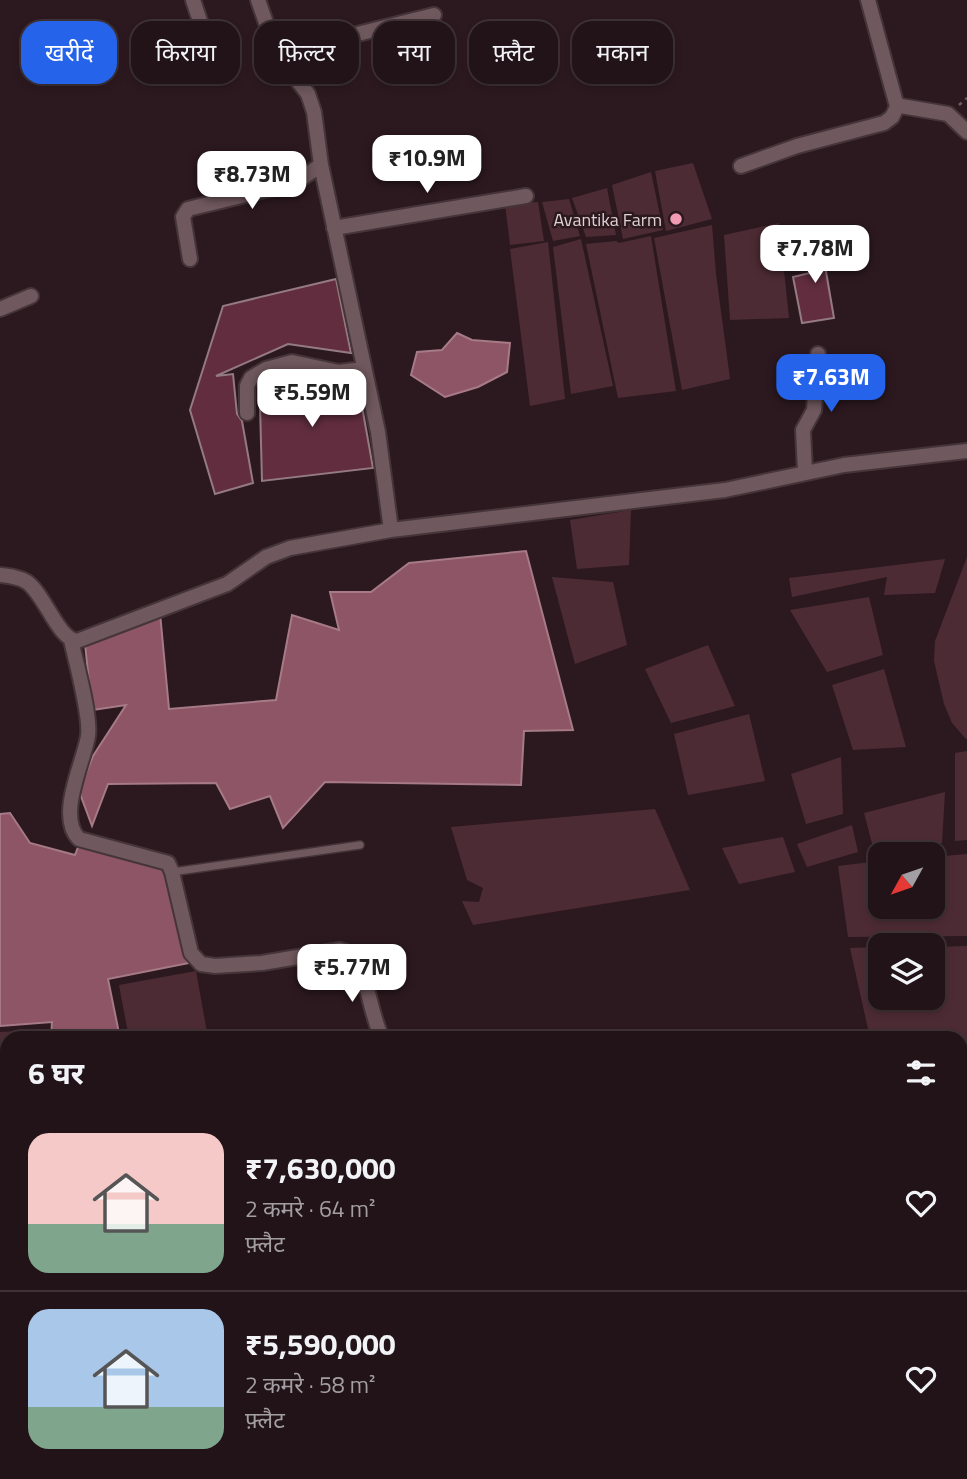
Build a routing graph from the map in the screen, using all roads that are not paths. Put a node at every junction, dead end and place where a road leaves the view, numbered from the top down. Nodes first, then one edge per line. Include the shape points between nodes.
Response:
1 (192, 0) edge
2 (258, 0) edge
3 (868, 0) edge
4 (434, 15) dead end
5 (200, 21) edge
6 (265, 21) edge
7 (359, 34) edge
8 (298, 84) edge
9 (898, 105) junction
10 (967, 132) edge
11 (321, 165) junction
12 (741, 166) dead end
13 (526, 196) dead end
14 (334, 228) junction
15 (190, 259) dead end
16 (32, 296) dead end
17 (0, 309) edge
18 (818, 354) dead end
19 (363, 369) junction
20 (247, 413) dead end
21 (967, 451) edge
22 (805, 472) junction
23 (391, 530) junction
24 (0, 575) edge
25 (71, 640) junction
26 (360, 845) dead end
27 (172, 872) junction
28 (379, 1031) edge

1 - 5 street
2 - 6 street
3 - 9 street
4 - 7 street
8 - 11 street via 312,103
9 - 10 street via 948,114
9 - 12 street via 884,123
11 - 14 street
11 - 15 street via 282,186 188,209 183,217
13 - 14 street
14 - 19 street
16 - 17 street
18 - 22 street via 814,412 803,430
19 - 20 street via 339,372 292,362 266,369 247,386
19 - 23 street via 378,432
21 - 22 street
22 - 23 street via 691,495
23 - 25 street via 272,554 228,584
24 - 25 street via 27,582
25 - 27 street via 89,726 73,791 73,832 79,839 165,861
26 - 27 lane
27 - 28 street via 191,953 201,964 262,963 340,950 352,954 362,971

